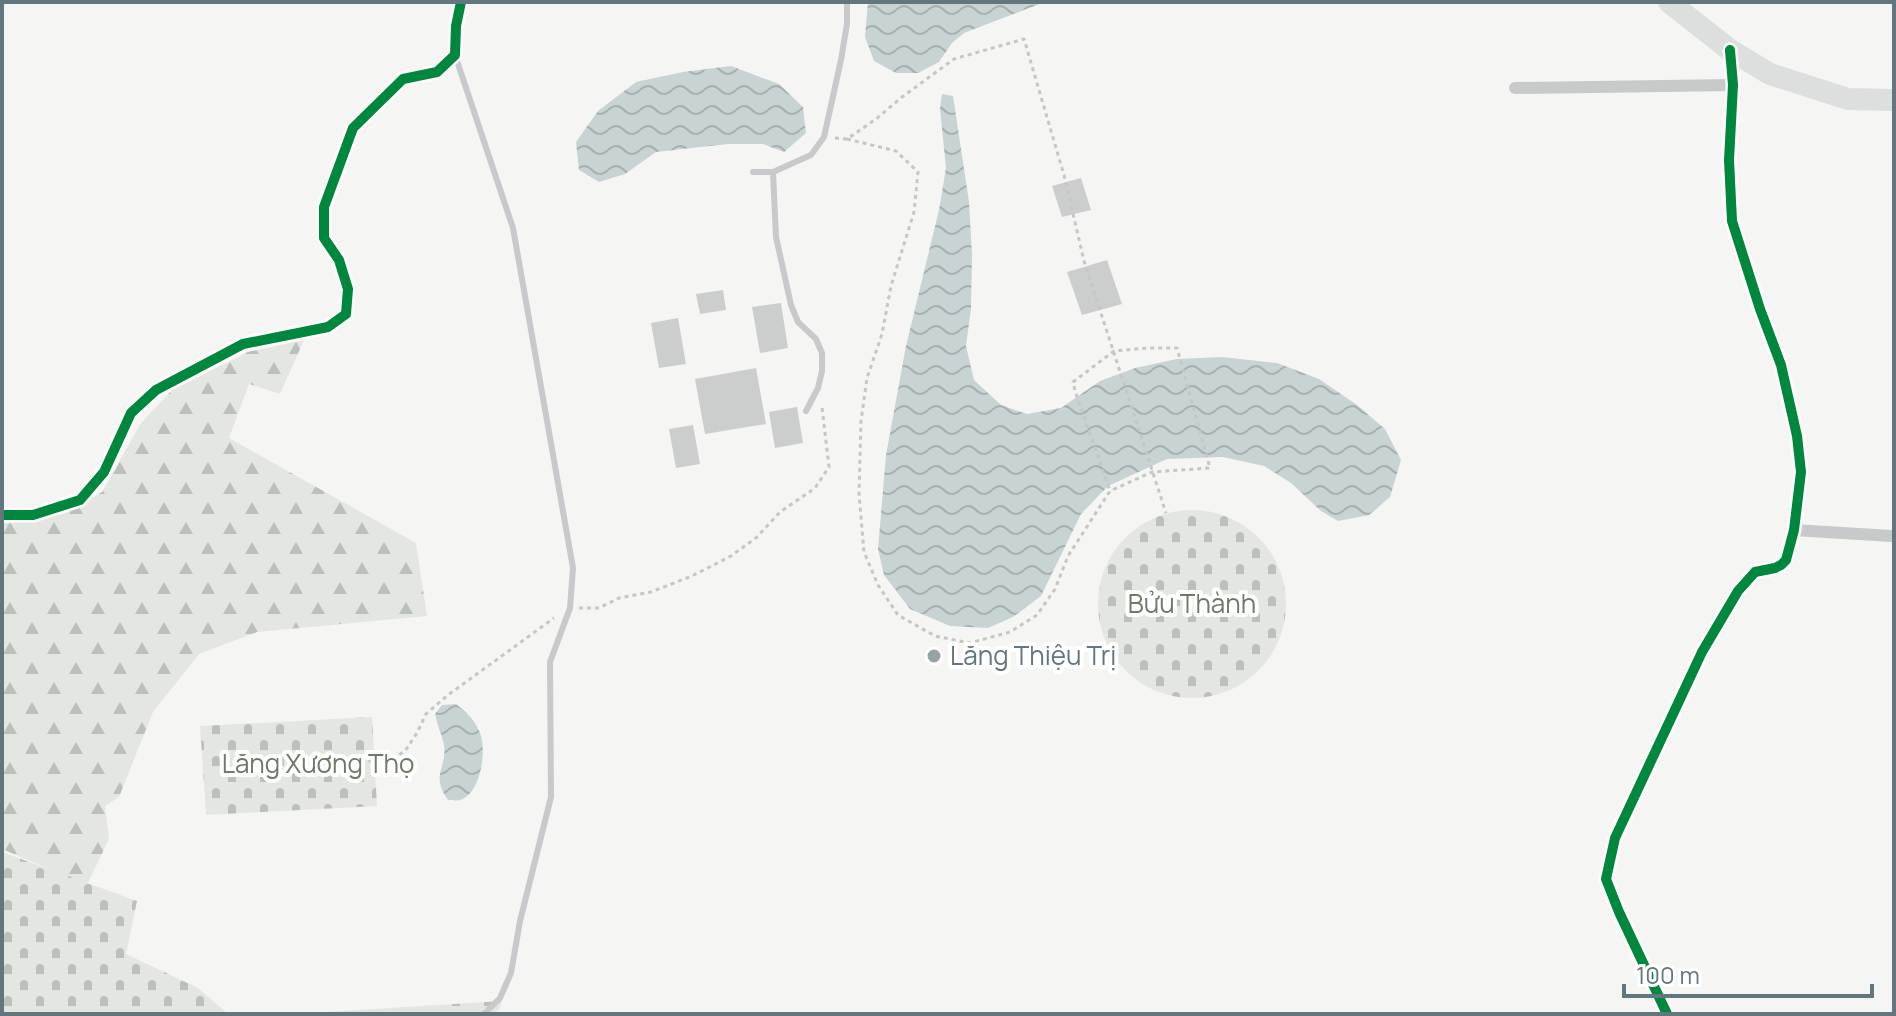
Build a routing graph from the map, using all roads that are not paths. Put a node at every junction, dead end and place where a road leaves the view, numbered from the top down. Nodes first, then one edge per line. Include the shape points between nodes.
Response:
1 (461, 2) edge
2 (847, 2) edge
3 (1669, 2) edge
4 (1730, 50) junction
5 (455, 55) junction
6 (1733, 85) junction
7 (1515, 88) dead end
8 (1894, 100) edge
9 (753, 172) dead end
10 (773, 172) junction
11 (806, 411) dead end
12 (2, 515) edge
13 (1794, 530) junction
14 (1891, 536) dead end
15 (484, 1014) edge
16 (1667, 1014) edge

1 - 5 street
2 - 10 lane via 824,137 811,155
3 - 4 highway
4 - 6 street
4 - 8 highway via 1770,74 1848,99
5 - 12 street via 437,72 403,79 353,128 324,207 324,238 339,260 348,289 346,314 328,327 243,344 156,390 131,413 104,472 80,500 33,515
5 - 15 lane via 513,228 573,568 570,608 550,662 551,797 511,973 500,998
6 - 7 street
6 - 13 street via 1732,221 1781,365 1797,436 1801,472
9 - 10 lane
10 - 11 lane via 776,237 791,305 822,353 818,388
13 - 14 street
13 - 16 street via 1786,560 1749,576 1709,640 1615,838 1606,879

